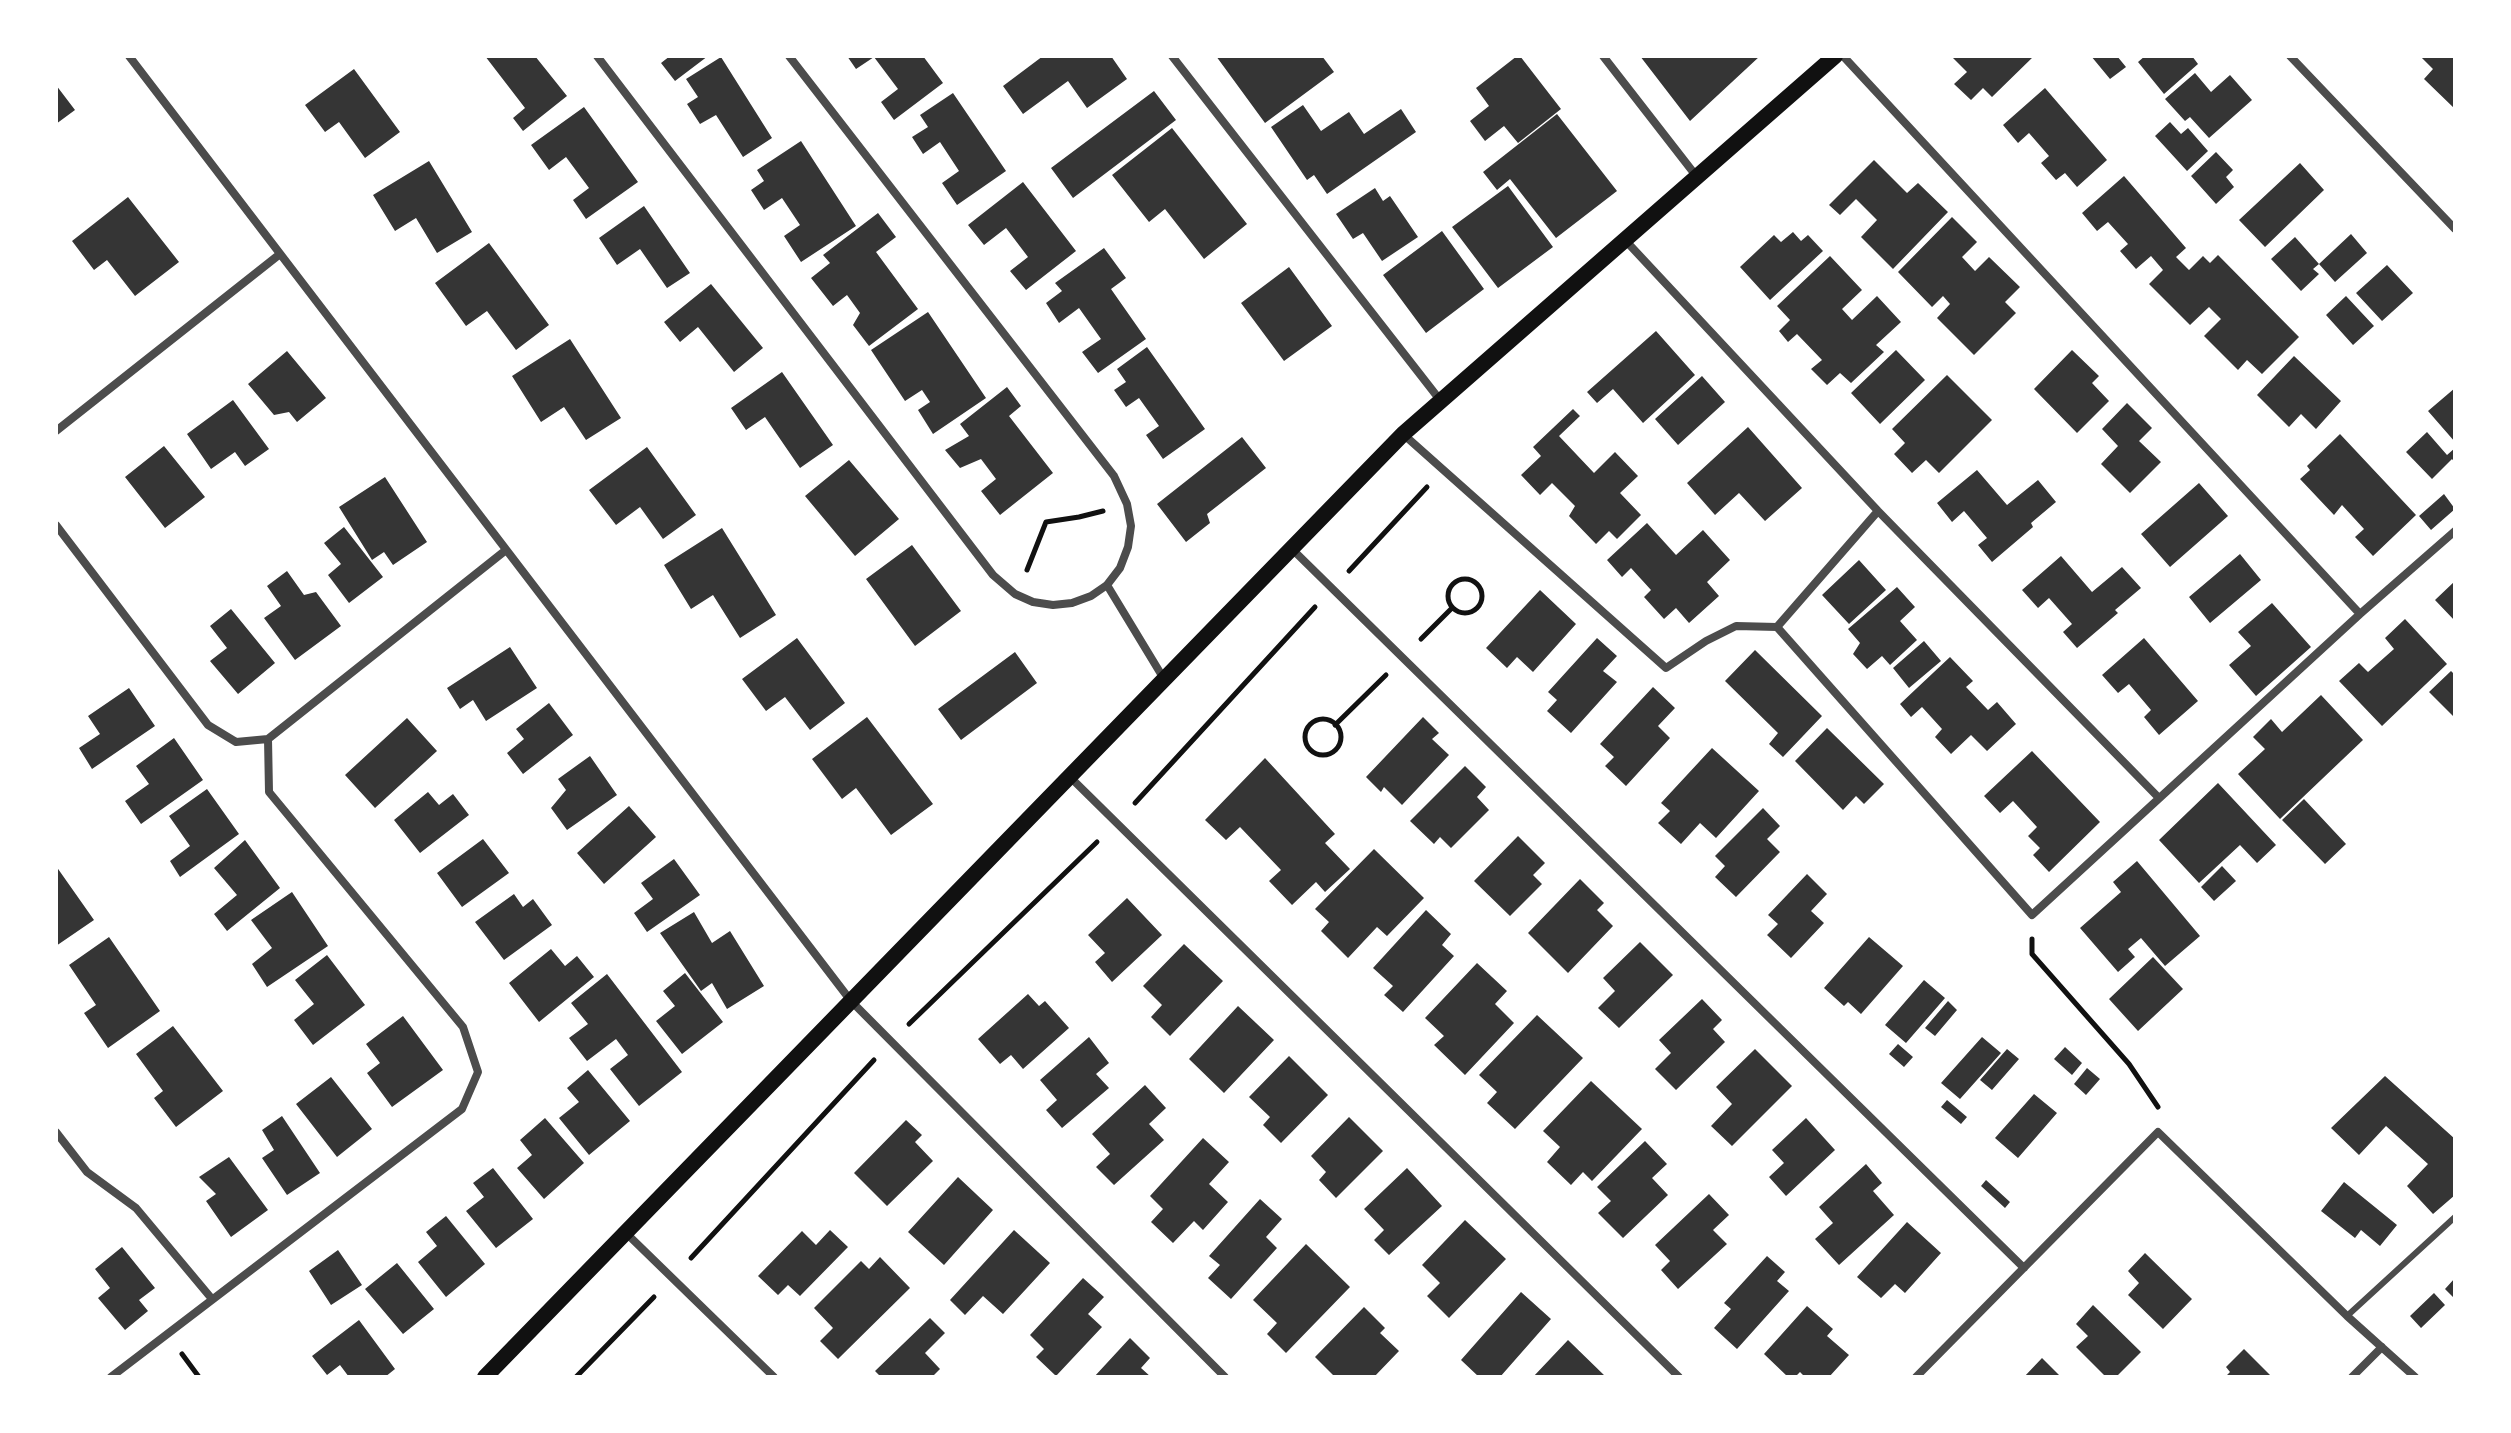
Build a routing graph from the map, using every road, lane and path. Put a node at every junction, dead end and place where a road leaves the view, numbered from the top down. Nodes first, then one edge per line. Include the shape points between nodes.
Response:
1 (129, 56) edge
2 (597, 56) edge
3 (789, 56) edge
4 (1172, 56) edge
5 (1603, 56) edge
6 (1835, 56) edge
7 (1843, 56) edge
8 (2290, 56) edge
9 (1697, 177) junction
10 (2455, 229) edge
11 (1625, 240) junction
12 (280, 254) junction
13 (1441, 401) junction
14 (56, 431) edge
15 (1403, 434) junction
16 (1443, 469) junction
17 (1127, 504) junction
18 (1878, 511) junction
19 (56, 525) edge
20 (2455, 531) edge
21 (1292, 549) junction
22 (506, 550) junction
23 (1454, 582) joint
24 (1107, 585) junction
25 (1332, 589) junction
26 (1015, 594) junction
27 (2360, 614) junction
28 (1777, 627) junction
29 (1165, 680) junction
30 (1308, 726) joint
31 (268, 739) junction
32 (1070, 776) junction
33 (2159, 798) junction
34 (1117, 822) junction
35 (2032, 915) junction
36 (851, 1001) junction
37 (891, 1041) junction
38 (56, 1132) edge
39 (2158, 1132) junction
40 (2455, 1217) edge
41 (625, 1232) junction
42 (2024, 1268) junction
43 (672, 1278) junction
44 (212, 1299) junction
45 (2347, 1316) junction
46 (2382, 1347) junction
47 (111, 1377) edge
48 (485, 1377) edge
49 (576, 1377) edge
50 (774, 1377) edge
51 (1225, 1377) edge
52 (1679, 1377) edge
53 (1916, 1377) edge
54 (2352, 1377) edge
55 (2415, 1377) edge

1 - 12 street
2 - 26 street via 993,575
3 - 17 street via 1114,476
4 - 13 street
5 - 9 street
6 - 9 main road
7 - 27 street
8 - 10 street
9 - 11 main road
11 - 13 main road
11 - 18 street
12 - 14 street
12 - 22 street
13 - 15 main road
15 - 16 street
15 - 21 main road
16 - 25 path
16 - 28 street via 1666,668 1736,626
17 - 24 street via 1128,547
17 - 26 path via 1046,522
18 - 28 street
18 - 33 street
19 - 31 street via 208,725 236,742
20 - 27 street
21 - 25 street
21 - 29 main road
22 - 31 street
22 - 36 street
23 - 23 path via 1448,603 1461,614 1473,612 1481,604 1480,588 1471,580
24 - 26 street via 1091,596 1053,605
24 - 29 street
25 - 34 path
25 - 42 street
27 - 33 street
28 - 35 street
29 - 32 main road
30 - 30 path via 1331,721 1341,741 1324,756 1313,753 1304,737
31 - 44 street via 269,792 463,1027 478,1072 462,1109
32 - 34 street
32 - 36 main road
33 - 35 street
34 - 37 path
34 - 52 street
35 - 39 path via 2032,954 2129,1064 2158,1105
36 - 37 street
36 - 41 main road
37 - 43 path
37 - 51 street
38 - 44 street via 87,1172 136,1208
39 - 42 street
39 - 45 street
40 - 45 lane
41 - 43 street
41 - 48 main road
42 - 53 street
43 - 49 path
43 - 50 street
44 - 47 street
45 - 46 street
46 - 54 street
46 - 55 street

